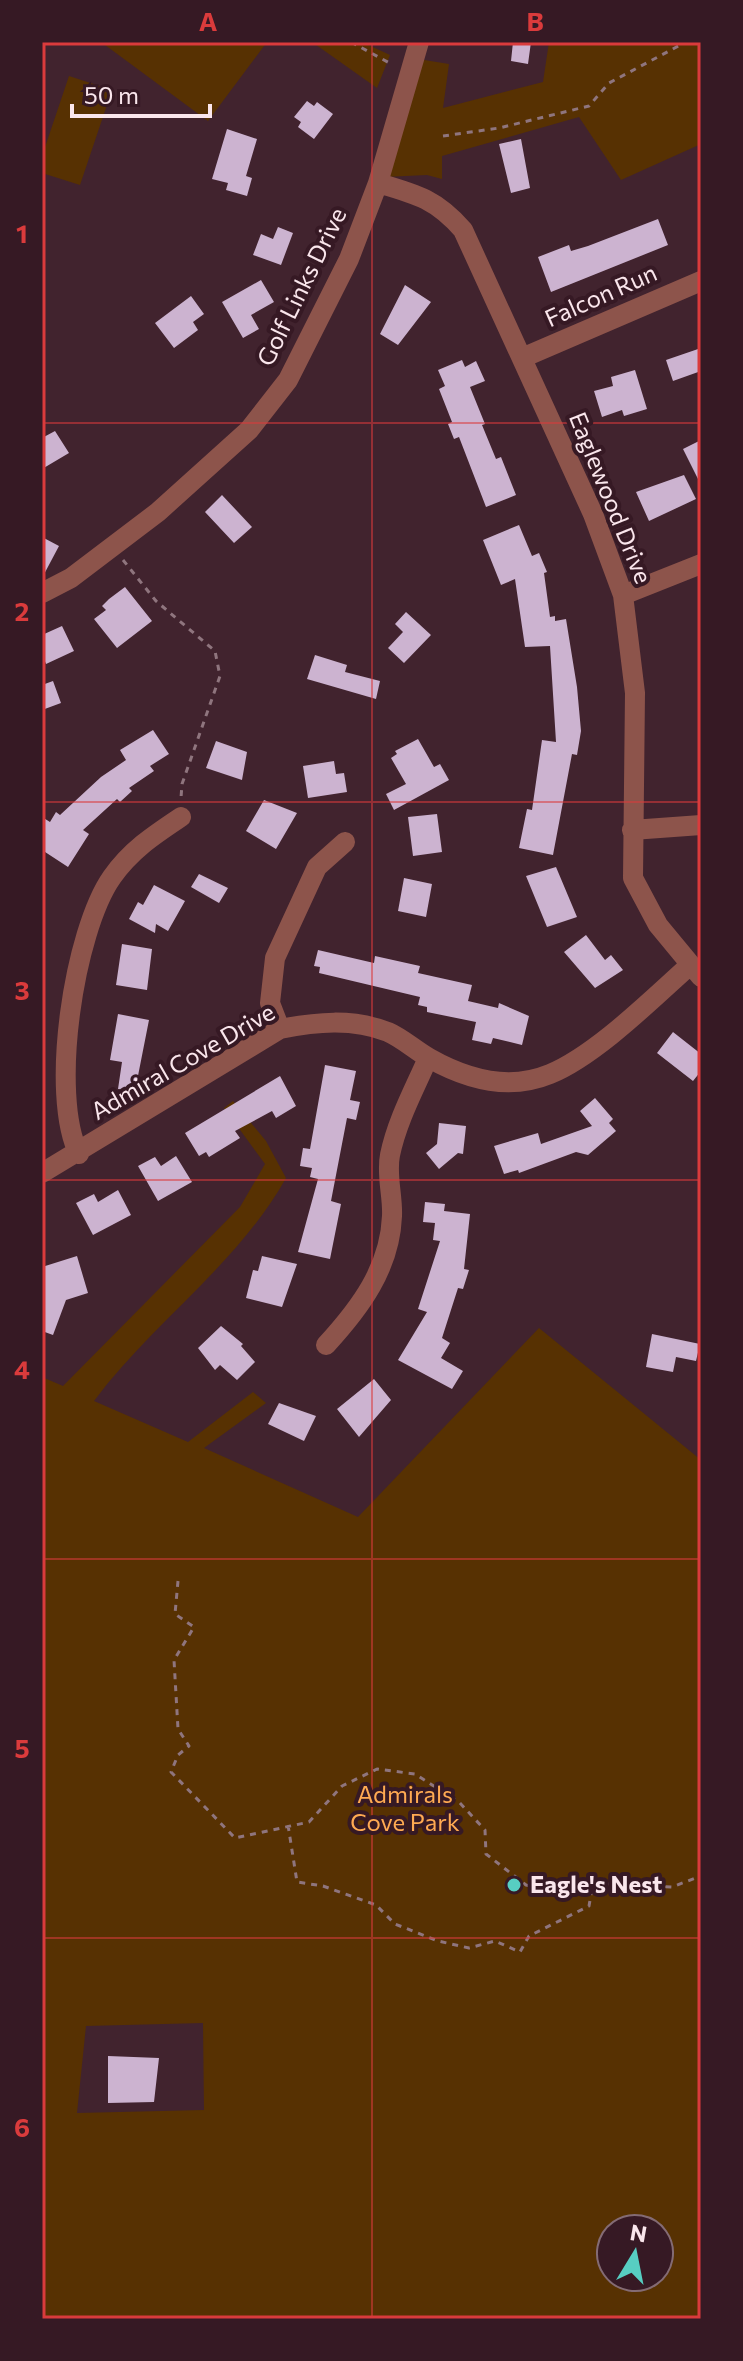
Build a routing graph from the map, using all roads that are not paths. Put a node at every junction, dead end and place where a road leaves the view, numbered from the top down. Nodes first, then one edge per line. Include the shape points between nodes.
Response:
1 (419, 42) edge
2 (378, 183) junction
3 (701, 281) edge
4 (522, 358) junction
5 (701, 564) edge
6 (42, 593) edge
7 (623, 595) junction
8 (181, 817) road end
9 (701, 825) edge
10 (632, 830) junction
11 (345, 842) dead end
12 (695, 972) edge
13 (280, 1029) junction
14 (428, 1058) junction
15 (79, 1154) junction
16 (42, 1173) edge
17 (326, 1345) dead end

1 - 2 street, Golf Links Drive
2 - 4 street, Eaglewood Drive via 445,209 463,230
2 - 6 street, Golf Links Drive via 349,259 288,380 249,430 158,512 71,578
3 - 4 street, Falcon Run
4 - 7 street, Eaglewood Drive via 593,514
5 - 7 street
7 - 10 street, Eaglewood Drive via 635,693
8 - 15 street via 140,844 111,878 91,924 68,1033 65,1093 69,1135
9 - 10 street
10 - 12 street, Eaglewood Drive via 633,878 658,925
11 - 13 street via 317,867 275,958 270,1003
12 - 14 street, Admiral Cove Drive via 550,1074 499,1084 464,1076
13 - 14 street, Admiral Cove Drive via 314,1022 352,1023 389,1033
13 - 15 street, Admiral Cove Drive
14 - 17 street via 389,1159 392,1217 387,1252 356,1313
15 - 16 street, Admiral Cove Drive

